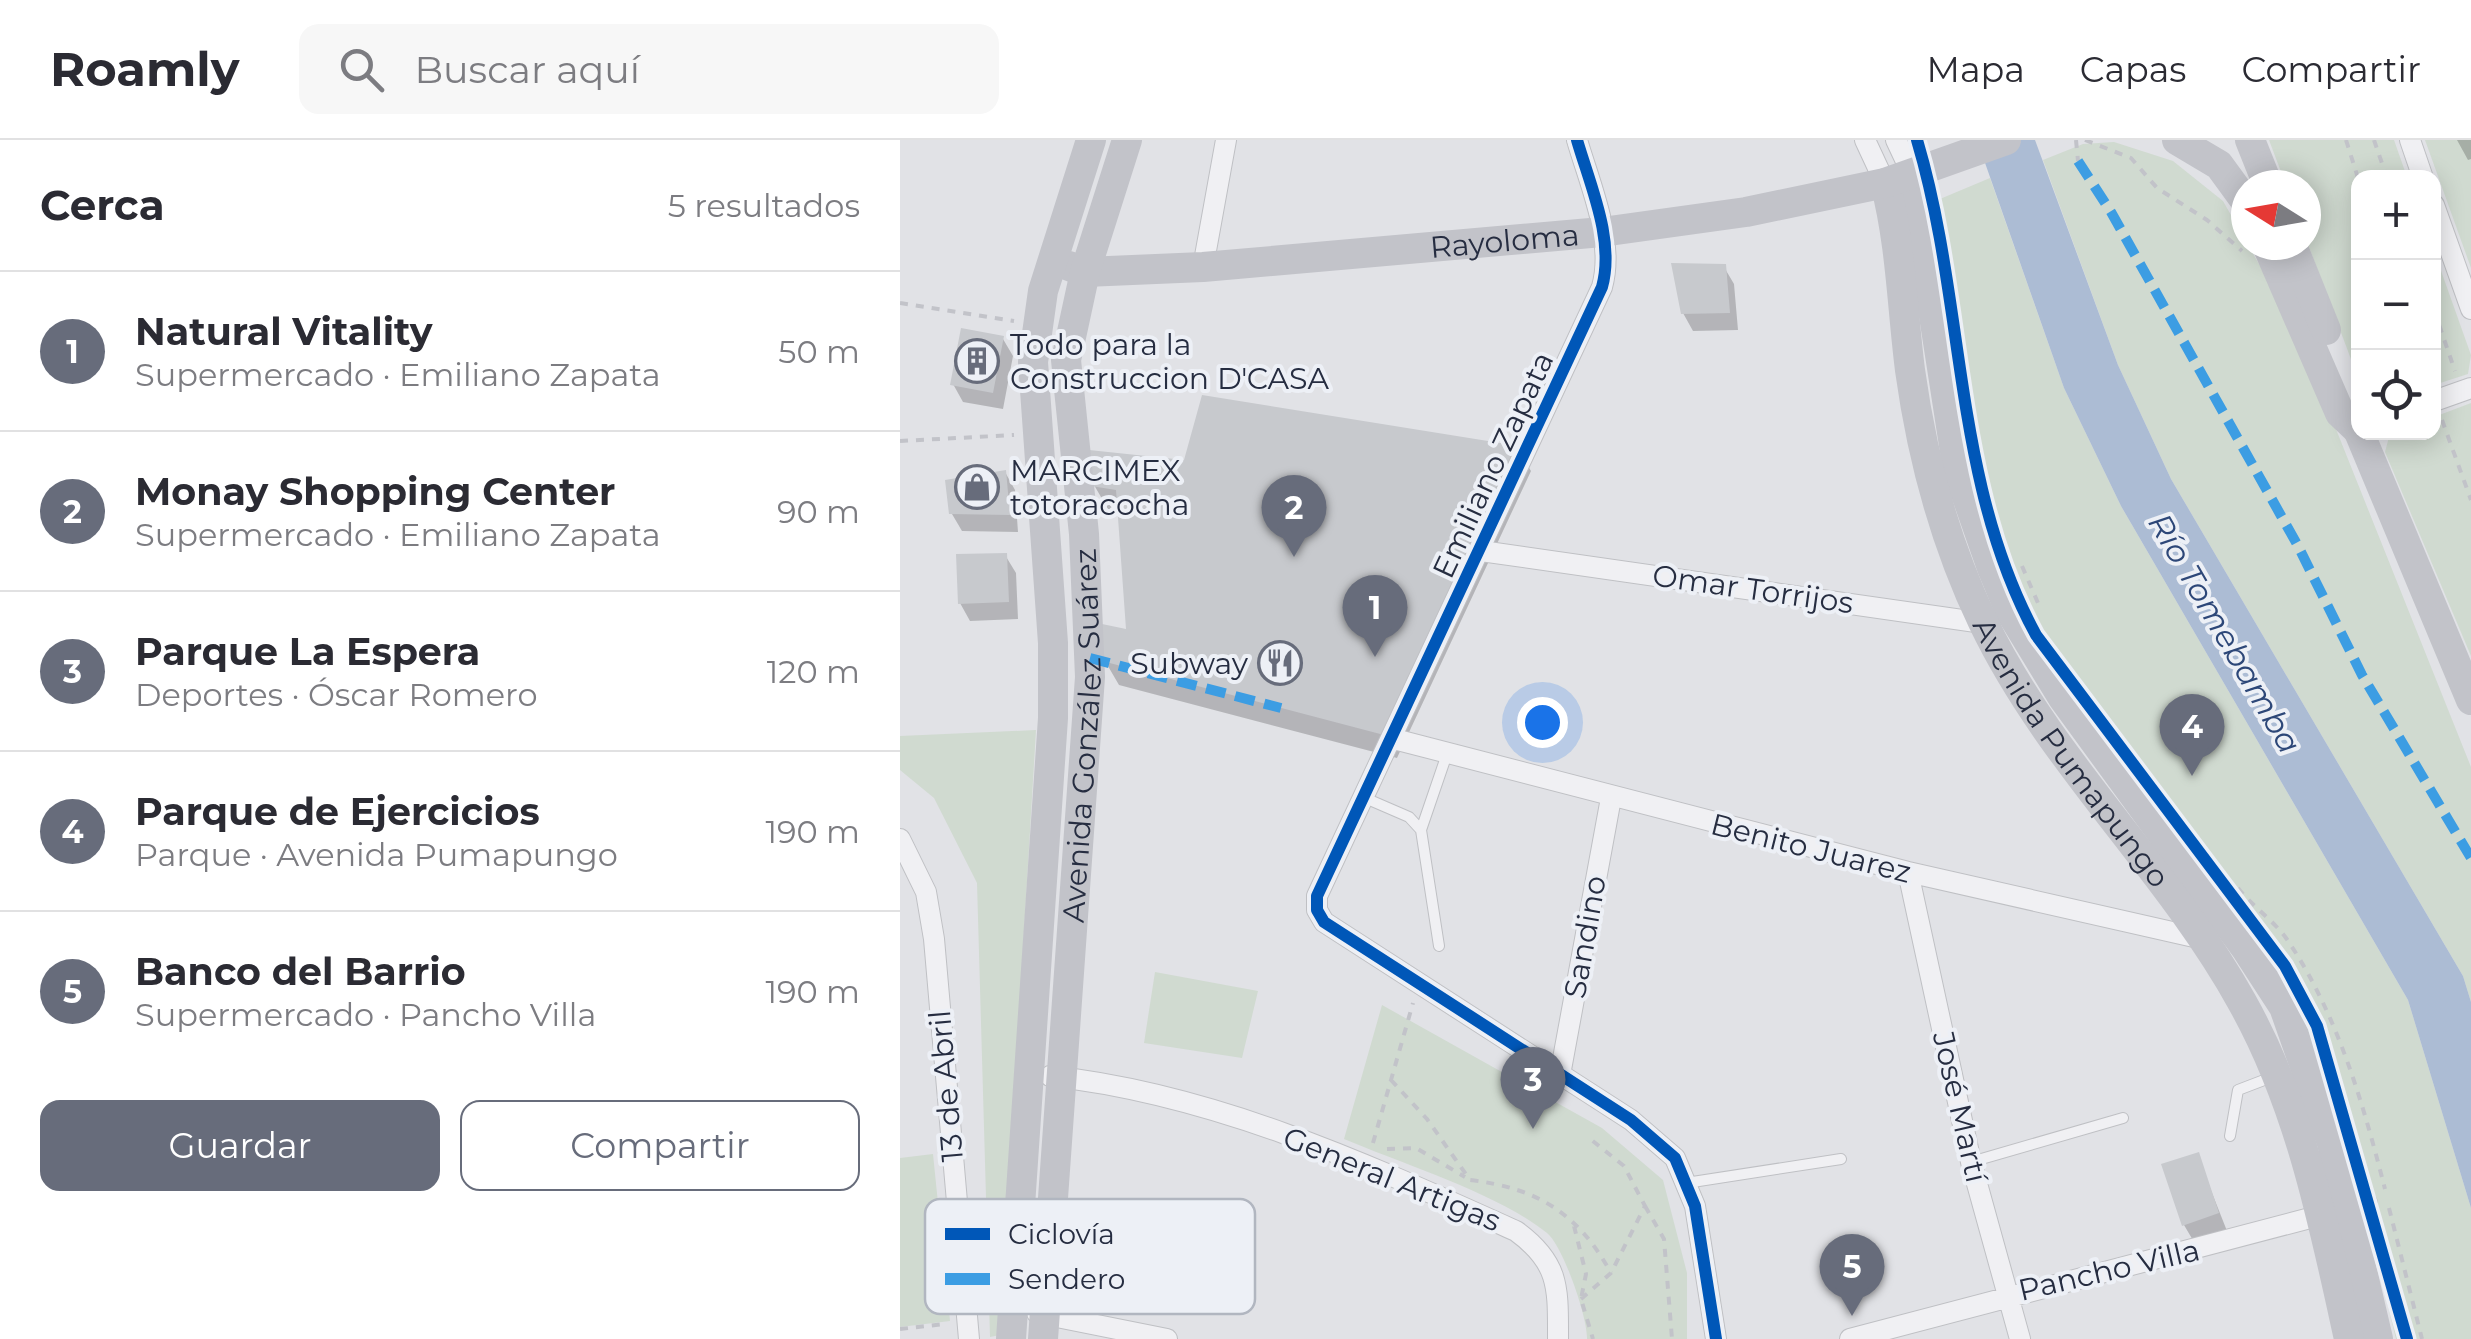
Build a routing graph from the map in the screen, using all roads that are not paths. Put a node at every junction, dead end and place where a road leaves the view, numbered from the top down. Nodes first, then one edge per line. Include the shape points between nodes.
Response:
1 (1091, 140) edge
2 (1127, 140) edge
3 (1226, 140) edge
4 (1577, 140) edge
5 (1865, 140) edge
6 (1896, 140) edge
7 (2006, 140) edge
8 (2177, 140) edge
9 (2250, 140) edge
10 (2410, 140) edge
11 (2262, 170) edge
12 (2421, 170) edge
13 (1907, 175) junction
14 (2231, 181) edge
15 (2441, 226) edge
16 (1602, 232) junction
17 (1053, 260) junction
18 (2263, 260) edge
19 (2298, 260) edge
20 (1203, 267) junction
21 (1084, 272) junction
22 (2471, 310) edge
23 (2466, 389) edge
24 (2351, 395) edge
25 (2441, 398) edge
26 (2351, 424) edge
27 (2362, 440) edge
28 (1481, 551) junction
29 (2004, 613) junction
30 (2471, 700) edge
31 (1394, 739) junction
32 (1447, 754) junction
33 (1365, 798) junction
34 (1611, 798) junction
35 (1421, 830) junction
36 (900, 839) edge
37 (1908, 872) junction
38 (2227, 928) junction
39 (1439, 946) dead end
40 (1029, 1074) junction
41 (1560, 1075) junction
42 (2278, 1075) junction
43 (1060, 1077) junction
44 (2122, 1118) dead end
45 (2230, 1136) dead end
46 (1841, 1159) dead end
47 (1971, 1162) junction
48 (1685, 1183) junction
49 (957, 1199) edge
50 (1019, 1199) edge
51 (1052, 1199) edge
52 (2346, 1209) junction
53 (2005, 1294) junction
54 (1043, 1326) edge
55 (1167, 1339) edge
56 (1558, 1339) edge
57 (1716, 1339) edge
58 (1850, 1339) edge
59 (2020, 1339) edge
60 (2349, 1339) edge
61 (2378, 1339) edge

1 - 17 main road, Avenida González Suárez
2 - 21 main road, Avenida González Suárez
3 - 20 street
4 - 16 street, Emiliano Zapata
5 - 13 street, Avenida Pumapungo
6 - 13 street, Avenida Pumapungo
7 - 13 main road, Rayoloma
8 - 14 main road via 2219,165
9 - 11 main road
10 - 12 street
13 - 16 main road, Rayoloma via 1746,212
13 - 29 main road, Avenida Pumapungo via 1930,480
15 - 22 street
16 - 20 main road, Rayoloma
16 - 28 street, Emiliano Zapata via 1602,287
17 - 21 main road, Rayoloma
17 - 40 main road, Avenida González Suárez via 1035,324 1054,718
18 - 26 main road
19 - 24 main road
20 - 21 main road, Rayoloma
21 - 43 main road, Avenida González Suárez via 1066,376 1084,534 1090,677
23 - 25 street
27 - 30 main road
28 - 29 street, Omar Torrijos
28 - 31 street, Emiliano Zapata
29 - 38 main road, Avenida Pumapungo via 2011,673 2108,818
31 - 32 street, Benito Juarez
31 - 33 street, Emiliano Zapata
32 - 34 street, Benito Juarez
32 - 35 lane
33 - 35 lane via 1409,816
33 - 41 street, Emiliano Zapata via 1317,896 1324,922
34 - 37 street, Benito Juarez
34 - 41 street, Sandino
35 - 39 lane
36 - 49 street, 13 de Abril via 926,892 934,939
37 - 38 street, Benito Juarez
37 - 47 street, José Martí
38 - 42 main road, Avenida Pumapungo via 2241,1000
38 - 52 main road, Avenida Pumapungo via 2264,975 2295,1032
40 - 43 street, General Artigas
40 - 50 main road, Avenida González Suárez
41 - 48 street via 1632,1120 1675,1158
42 - 45 lane via 2238,1090
42 - 52 main road, Avenida Pumapungo
43 - 51 main road, Avenida González Suárez
43 - 56 street, General Artigas via 1191,1104 1328,1146 1516,1230 1540,1248 1553,1270
44 - 47 lane
46 - 48 lane
47 - 53 street, José Martí
48 - 57 street via 1695,1206
52 - 53 street, Pancho Villa
52 - 60 main road, Avenida Pumapungo
52 - 61 main road, Avenida Pumapungo
53 - 58 street, Pancho Villa
53 - 59 street, José Martí
54 - 55 street

